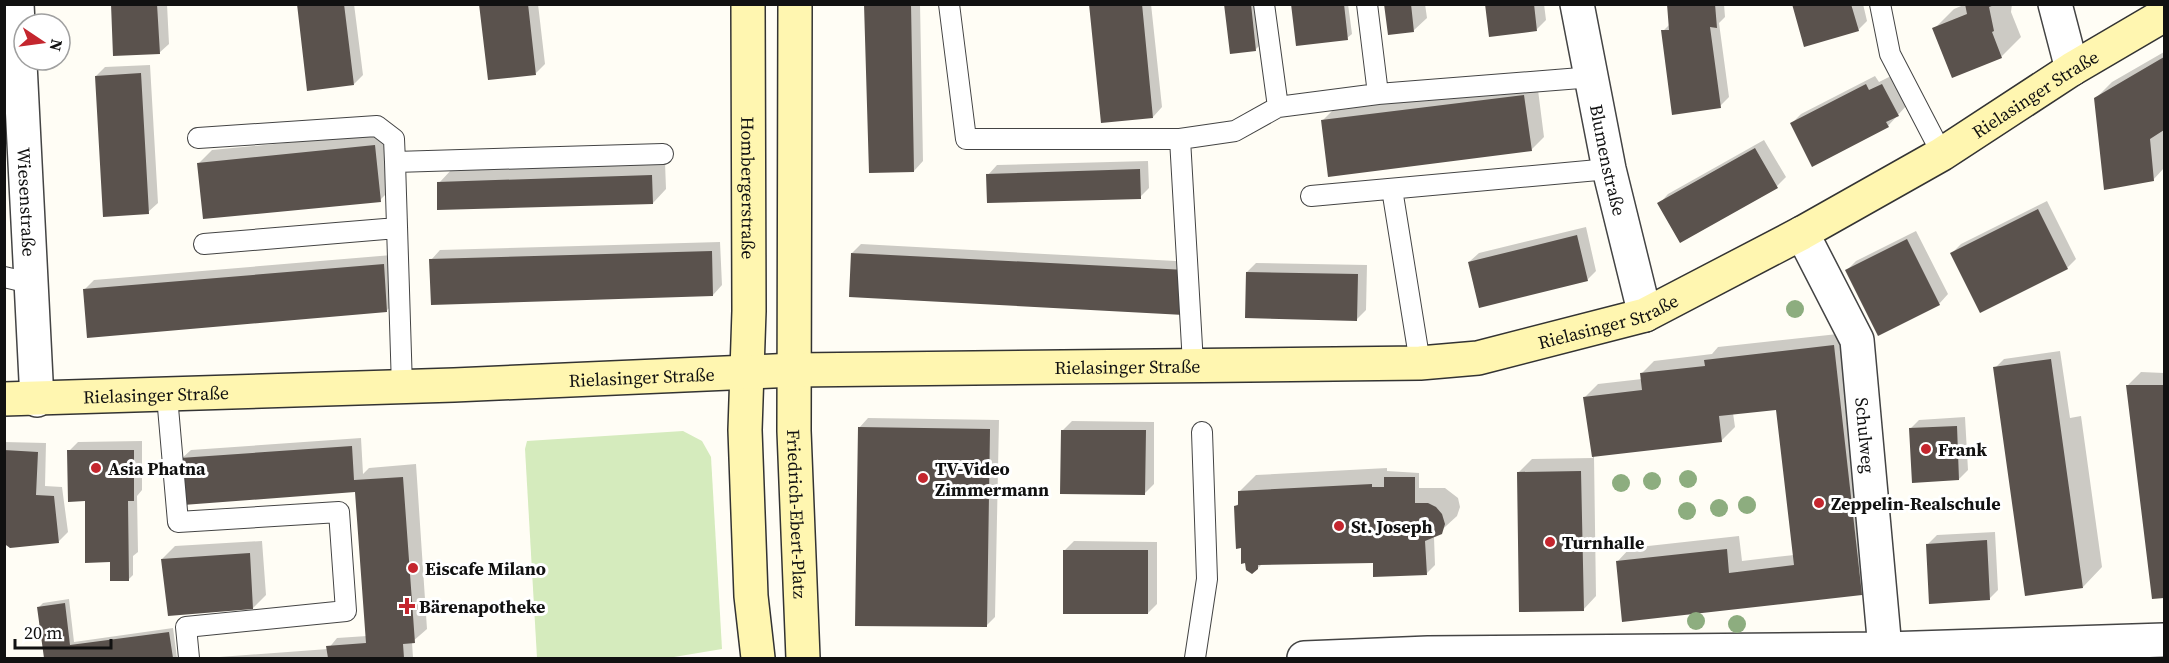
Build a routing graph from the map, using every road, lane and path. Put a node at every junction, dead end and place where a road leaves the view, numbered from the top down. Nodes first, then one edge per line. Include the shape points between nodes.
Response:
1 (17, 4) edge
2 (748, 4) edge
3 (795, 4) edge
4 (949, 4) edge
5 (1264, 4) edge
6 (1366, 4) edge
7 (1577, 4) edge
8 (1880, 4) edge
9 (2055, 4) edge
10 (2164, 15) edge
11 (2072, 69) junction
12 (1593, 76) junction
13 (1378, 94) junction
14 (1278, 107) junction
15 (198, 138) dead end
16 (1180, 139) junction
17 (663, 154) dead end
18 (1942, 154) junction
19 (395, 162) junction
20 (1609, 169) junction
21 (1392, 189) junction
22 (1311, 196) dead end
23 (397, 228) junction
24 (1802, 233) junction
25 (204, 244) dead end
26 (17, 280) edge
27 (1646, 315) junction
28 (1420, 363) junction
29 (1193, 364) junction
30 (795, 370) junction
31 (747, 372) junction
32 (402, 387) junction
33 (167, 396) junction
34 (4, 399) edge
35 (37, 400) junction
36 (1202, 432) dead end
37 (2164, 640) edge
38 (1885, 649) junction
39 (189, 658) edge
40 (758, 658) edge
41 (803, 658) edge
42 (1196, 658) edge
43 (1304, 658) edge

1 - 26 street, Wiesenstraße
2 - 31 main road, Hombergerstraße
3 - 30 main road
4 - 16 lane via 966,139
5 - 14 lane
6 - 13 lane
7 - 12 street, Blumenstraße
8 - 18 lane via 1890,54
9 - 11 street
10 - 11 main road, Rielasinger Straße
11 - 18 main road, Rielasinger Straße
12 - 13 lane
12 - 20 street, Blumenstraße
13 - 14 lane
14 - 16 lane via 1235,130
15 - 19 lane via 377,126 394,139
16 - 29 lane
17 - 19 lane
18 - 24 main road, Rielasinger Straße
19 - 23 lane
20 - 21 lane
20 - 27 street, Blumenstraße
21 - 22 lane
21 - 28 lane
23 - 25 lane
23 - 32 lane
24 - 27 main road, Rielasinger Straße
24 - 38 street, Schulweg via 1857,340
26 - 35 street, Wiesenstraße
27 - 28 main road, Rielasinger Straße via 1478,358
28 - 29 main road, Rielasinger Straße
29 - 30 main road, Rielasinger Straße
30 - 31 main road, Rielasinger Straße
30 - 41 main road, Friedrich-Ebert-Platz
31 - 32 main road, Rielasinger Straße
31 - 40 main road via 745,430 751,596
32 - 33 main road, Rielasinger Straße
33 - 35 main road, Rielasinger Straße
33 - 39 lane via 178,522 339,512 346,611 186,627
34 - 35 main road, Rielasinger Straße
36 - 42 lane via 1207,579
37 - 38 street
38 - 43 street via 1428,653

